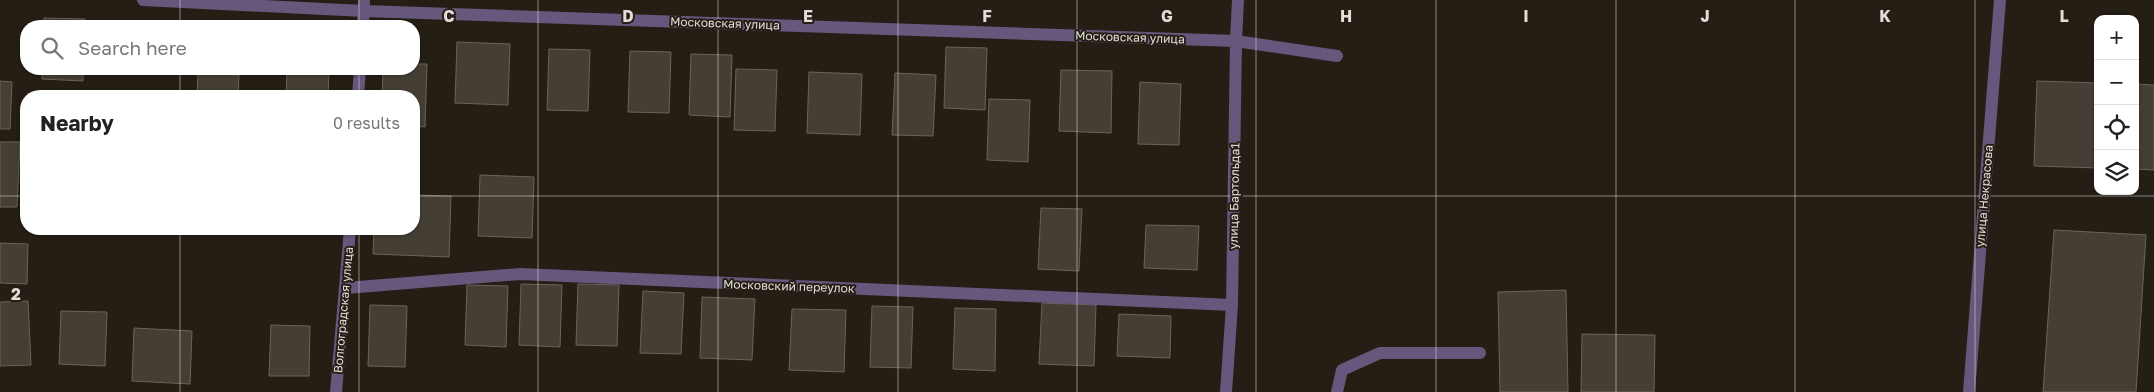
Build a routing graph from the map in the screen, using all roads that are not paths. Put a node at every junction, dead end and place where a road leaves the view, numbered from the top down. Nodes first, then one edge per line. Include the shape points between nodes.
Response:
1 (143, 0) edge
2 (1238, 0) edge
3 (2000, 0) edge
4 (364, 6) edge
5 (363, 20) edge
6 (1236, 41) junction
7 (1337, 56) dead end
8 (360, 75) edge
9 (358, 90) edge
10 (350, 235) edge
11 (346, 288) junction
12 (1232, 305) junction
13 (1480, 353) dead end
14 (336, 392) edge
15 (1226, 392) edge
16 (1337, 392) edge
17 (1968, 392) edge

1 - 4 street, Московская улица
2 - 6 street, улица Бартольда1
3 - 17 street, улица Некрасова
4 - 5 street
4 - 6 street, Московская улица
6 - 7 street, Московская улица
6 - 12 street, улица Бартольда1
8 - 9 street
10 - 11 street, Волгоградская улица
11 - 12 street, Московский переулок via 520,274
11 - 14 street, Волгоградская улица
12 - 15 street, улица Бартольда1
13 - 16 street via 1380,353 1342,370

